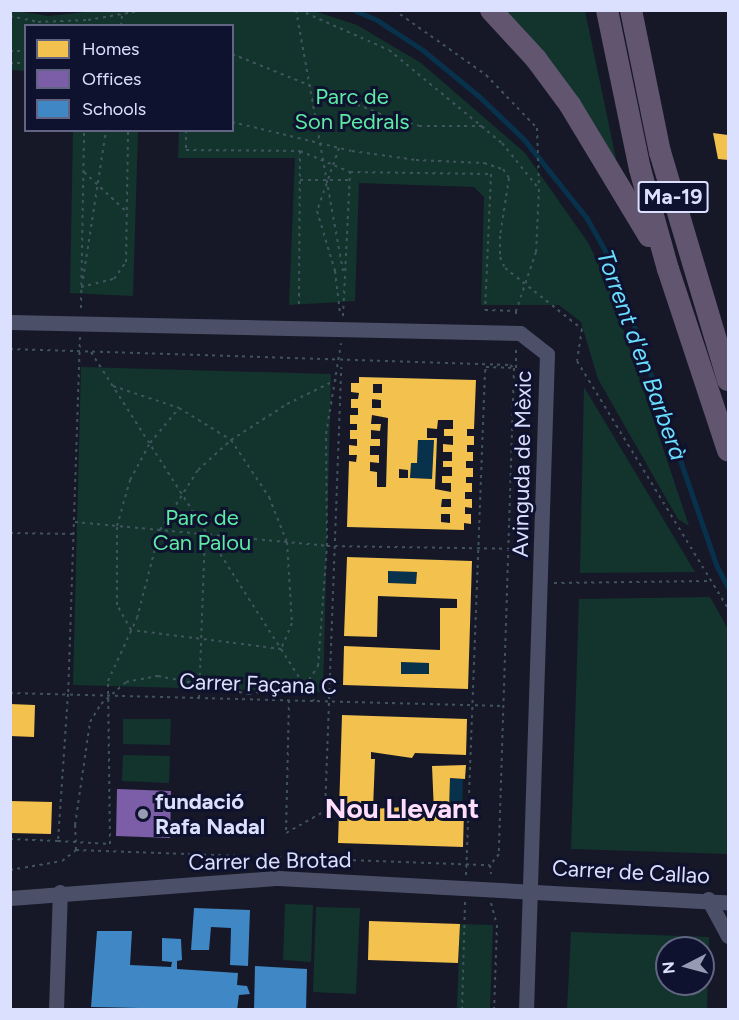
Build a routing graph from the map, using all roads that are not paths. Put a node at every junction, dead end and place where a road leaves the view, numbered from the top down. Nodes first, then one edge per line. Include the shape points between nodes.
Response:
1 (491, 10) edge
2 (607, 10) edge
3 (631, 10) edge
4 (668, 269) junction
5 (10, 322) edge
6 (729, 380) edge
7 (729, 450) edge
8 (530, 889) junction
9 (60, 892) junction
10 (10, 898) edge
11 (708, 899) junction
12 (728, 901) edge
13 (729, 936) edge
14 (56, 1010) edge
15 (526, 1010) edge

1 - 4 highway via 536,59 570,105
2 - 4 highway, Ma-19 via 639,169
3 - 6 highway, Ma-19 via 660,152
4 - 7 highway, Ma-19
5 - 8 street, Avinguda de Mèxic via 516,333 547,354
8 - 9 street, Carrer de Brotad via 278,878
8 - 11 street, Carrer de Callao
8 - 15 street, Avinguda de Mèxic
9 - 10 street, Carrer de Brotad
9 - 14 street
11 - 12 street, Carrer de Callao
11 - 13 street

